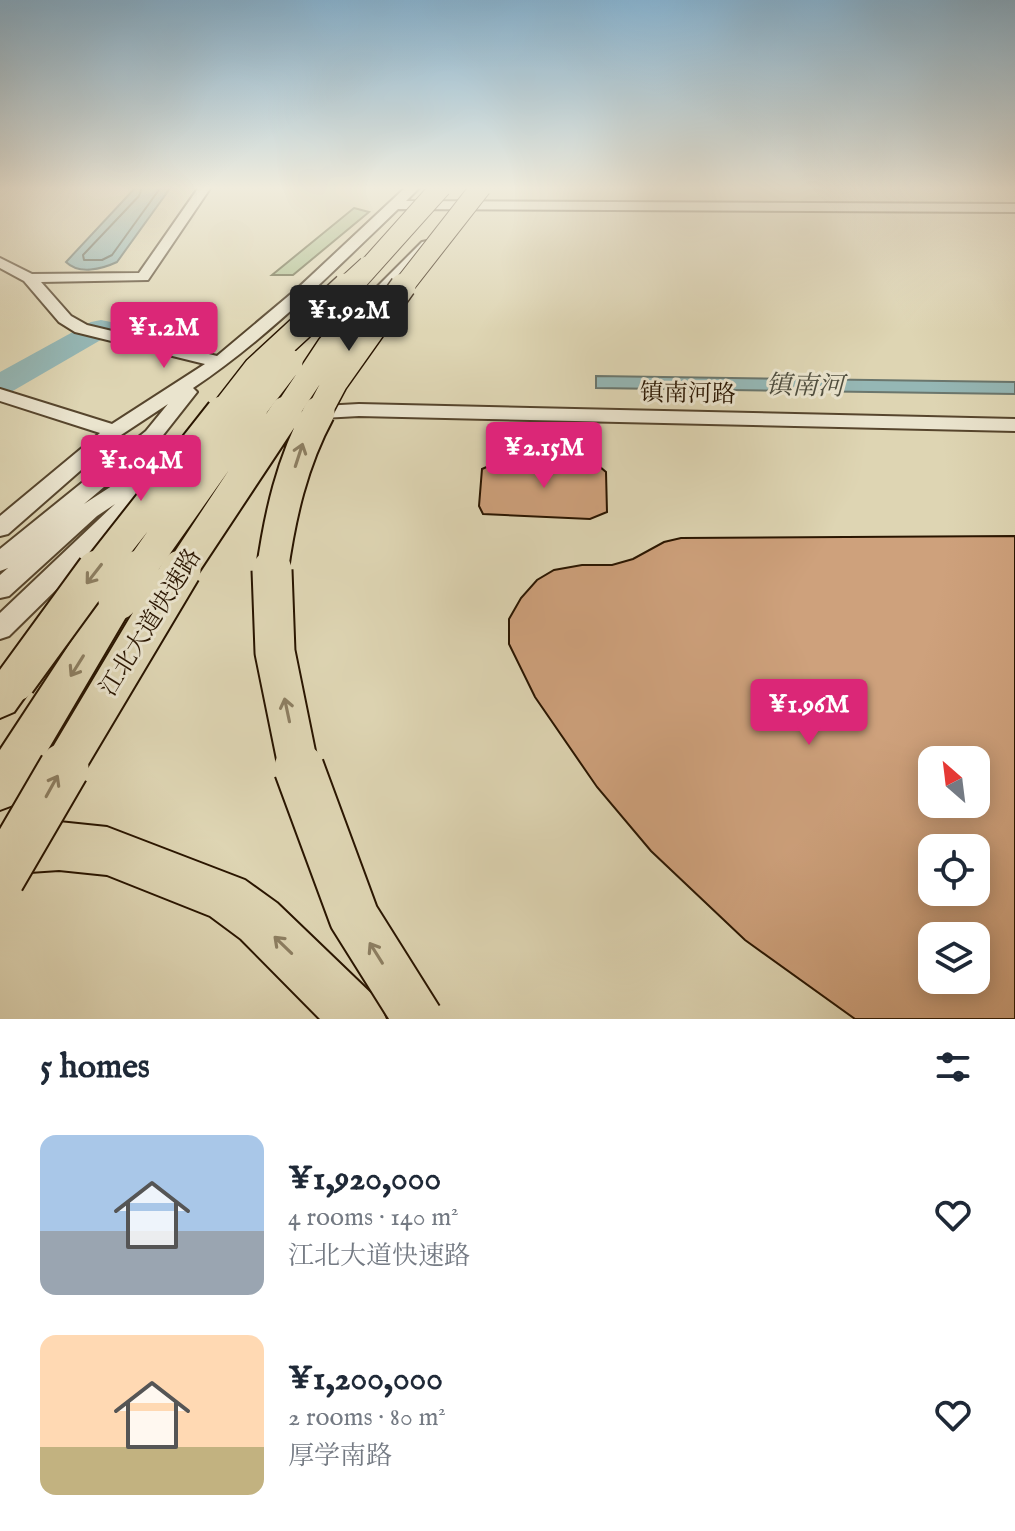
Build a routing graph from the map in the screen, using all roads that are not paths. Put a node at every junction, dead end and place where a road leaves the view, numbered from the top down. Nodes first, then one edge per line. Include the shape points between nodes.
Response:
1 (172, 235) edge
2 (364, 235) edge
3 (397, 235) edge
4 (421, 235) edge
5 (434, 235) edge
6 (442, 235) edge
7 (0, 262) edge
8 (368, 266) junction
9 (29, 278) junction
10 (220, 362) junction
11 (201, 376) junction
12 (290, 385) junction
13 (0, 395) edge
14 (359, 410) junction
15 (235, 418) junction
16 (1015, 425) edge
17 (114, 431) junction
18 (166, 458) junction
19 (0, 528) edge
20 (0, 562) edge
21 (0, 589) edge
22 (0, 629) edge
23 (0, 700) edge
24 (0, 789) edge
25 (0, 853) edge
26 (0, 878) edge
27 (359, 1019) edge
28 (418, 1019) edge

1 - 9 street via 143,277
2 - 10 street
3 - 8 highway, 江北大道快速路, bridge
26 -> 4 highway, 江北大道快速路, bridge via 158,605 330,346
5 - 12 street
28 -> 6 highway, bridge via 354,917 300,773 275,652 271,576 281,511 304,440 335,382
7 - 9 street
8 -> 23 highway, bridge via 256,369
8 -> 24 highway, 江北大道快速路, bridge via 218,455 118,600
9 - 10 street via 65,319 81,329
10 - 11 street
11 - 17 street
11 - 20 street via 153,435
12 - 14 street
12 - 15 street
13 - 17 street
14 - 15 street
14 - 16 street, 镇南河路
15 - 18 street
17 - 19 street
18 - 21 street via 89,511
18 - 22 street via 113,521
27 -> 25 highway via 259,921 227,898 107,851 59,846

